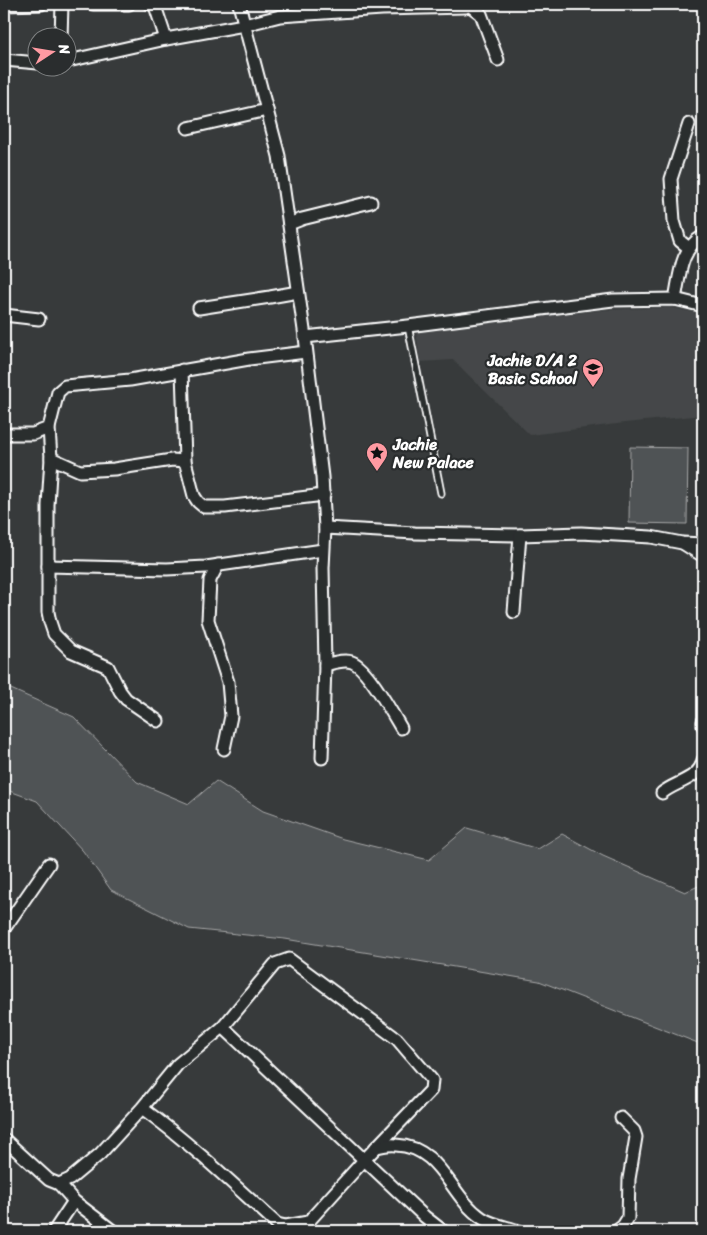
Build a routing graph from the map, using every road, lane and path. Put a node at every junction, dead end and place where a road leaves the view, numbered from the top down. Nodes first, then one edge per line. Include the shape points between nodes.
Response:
1 (41, 4) edge
2 (62, 4) edge
3 (94, 4) edge
4 (129, 4) edge
5 (150, 4) edge
6 (239, 4) edge
7 (469, 4) edge
8 (4, 5) edge
9 (382, 6) edge
10 (244, 25) junction
11 (61, 28) edge
12 (166, 39) junction
13 (78, 59) edge
14 (4, 60) edge
15 (498, 60) dead end
16 (28, 62) edge
17 (267, 110) junction
18 (689, 124) dead end
19 (188, 128) dead end
20 (371, 202) dead end
21 (289, 224) junction
22 (703, 236) edge
23 (689, 248) junction
24 (298, 292) junction
25 (675, 299) junction
26 (703, 306) edge
27 (199, 308) dead end
28 (4, 315) edge
29 (39, 319) dead end
30 (408, 326) junction
31 (305, 337) junction
32 (306, 352) junction
33 (182, 370) junction
34 (49, 428) junction
35 (4, 434) edge
36 (51, 458) junction
37 (185, 461) junction
38 (440, 493) dead end
39 (324, 495) junction
40 (326, 528) junction
41 (520, 534) junction
42 (682, 543) junction
43 (703, 544) edge
44 (323, 550) junction
45 (703, 556) edge
46 (48, 566) junction
47 (218, 566) junction
48 (514, 612) dead end
49 (326, 665) junction
50 (158, 721) dead end
51 (703, 721) edge
52 (703, 726) edge
53 (401, 728) dead end
54 (224, 749) dead end
55 (322, 758) dead end
56 (703, 760) edge
57 (701, 775) edge
58 (662, 793) dead end
59 (49, 864) dead end
60 (4, 929) edge
61 (223, 1026) junction
62 (142, 1108) junction
63 (621, 1118) dead end
64 (4, 1139) edge
65 (376, 1147) junction
66 (365, 1158) junction
67 (59, 1184) junction
68 (74, 1201) junction
69 (288, 1229) edge
70 (54, 1231) edge
71 (113, 1231) edge
72 (443, 1231) edge
73 (519, 1231) edge
74 (616, 1231) edge

1 - 8 street
2 - 11 street
3 - 4 street
5 - 12 street via 156,9
6 - 10 street
7 - 9 street via 465,7
7 - 15 street via 481,14
9 - 10 street via 280,16
10 - 12 street
10 - 17 street
12 - 13 street
14 - 16 street
17 - 19 street
17 - 21 street via 279,156
18 - 23 street via 671,180 674,221 680,241
20 - 21 street
21 - 24 street
22 - 23 street
23 - 25 street via 682,263
24 - 27 street
24 - 31 street
25 - 26 street
25 - 30 street via 613,300
28 - 29 street
30 - 31 street
30 - 38 lane
31 - 32 street
32 - 33 street
32 - 39 street
33 - 34 street via 130,380 65,386 58,392
33 - 37 street
34 - 35 street via 33,434
34 - 36 street
36 - 37 street via 80,471
36 - 46 street
37 - 39 street via 194,496 204,507
39 - 40 street
40 - 41 street via 415,534
40 - 44 street
41 - 42 street via 581,533 651,537
41 - 48 street
42 - 43 street
42 - 45 street
44 - 47 street
44 - 49 street
46 - 47 street via 167,569
46 - 50 street via 48,612 54,634 71,651 108,667 126,699
47 - 54 street via 210,580 208,620 228,682 231,716
49 - 53 street via 353,662 372,682
49 - 55 street
51 - 52 street
56 - 57 street
57 - 58 street
59 - 60 street
61 - 62 street via 178,1064
61 - 65 street via 274,964 289,959 396,1039 433,1085
61 - 66 street
62 - 67 street via 100,1154
62 - 69 street via 277,1224
63 - 74 street via 636,1137 629,1179 628,1218
64 - 67 street via 49,1180
65 - 66 street
65 - 73 street via 396,1144 432,1158 458,1195 482,1219
66 - 69 street via 308,1222
66 - 72 street
67 - 68 street
68 - 70 street
68 - 71 street

